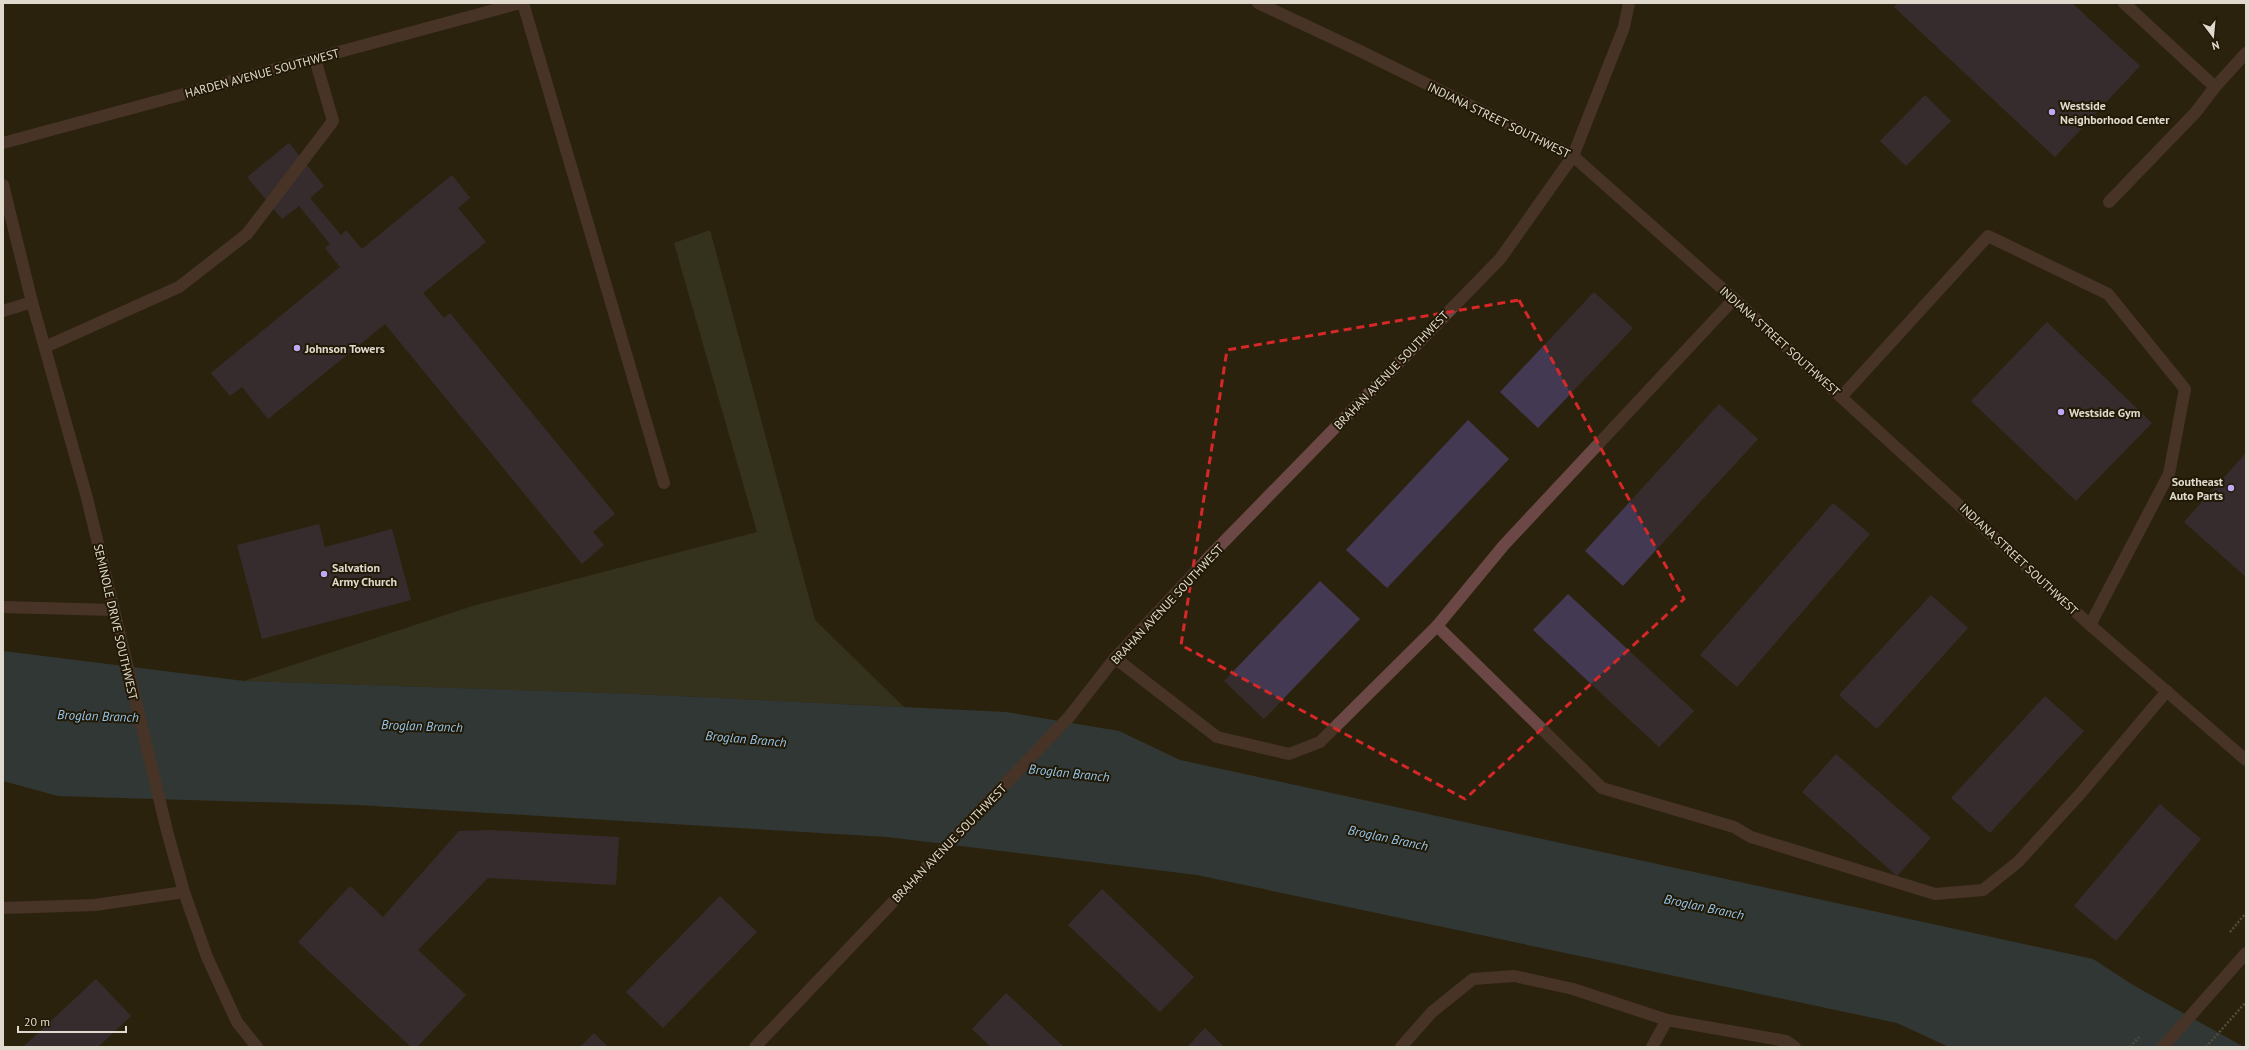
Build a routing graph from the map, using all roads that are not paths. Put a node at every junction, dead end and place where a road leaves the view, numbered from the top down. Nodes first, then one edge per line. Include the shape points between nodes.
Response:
1 (522, 3) edge
2 (1258, 3) edge
3 (1630, 3) edge
4 (2124, 3) edge
5 (2246, 53) edge
6 (315, 59) junction
7 (2215, 87) junction
8 (3, 143) edge
9 (1573, 156) junction
10 (3, 185) edge
11 (2109, 202) dead end
12 (1734, 299) junction
13 (32, 302) junction
14 (3, 311) edge
15 (45, 347) junction
16 (1842, 396) junction
17 (664, 483) dead end
18 (3, 607) edge
19 (113, 610) junction
20 (2090, 625) junction
21 (1437, 626) junction
22 (1115, 658) junction
23 (2167, 691) junction
24 (2246, 760) edge
25 (184, 892) junction
26 (3, 908) edge
27 (2246, 953) edge
28 (1667, 1020) junction
29 (257, 1047) edge
30 (755, 1047) edge
31 (1401, 1047) edge
32 (1652, 1047) edge
33 (1795, 1047) edge
34 (2163, 1047) edge

1 - 6 street, HARDEN AVENUE SOUTHWEST
1 - 17 street
2 - 9 street, INDIANA STREET SOUTHWEST
3 - 9 street, BRAHAN AVENUE SOUTHWEST via 1624,27
4 - 7 street
5 - 7 street
6 - 8 street, HARDEN AVENUE SOUTHWEST
6 - 15 street via 333,121 247,234 179,287
7 - 11 street via 2195,113
9 - 12 street, INDIANA STREET SOUTHWEST
9 - 22 street, BRAHAN AVENUE SOUTHWEST via 1500,259 1207,559
10 - 13 street, SEMINOLE DRIVE SOUTHWEST
12 - 16 street, INDIANA STREET SOUTHWEST
12 - 21 street via 1504,545
13 - 14 street
13 - 15 street, SEMINOLE DRIVE SOUTHWEST
15 - 19 street, SEMINOLE DRIVE SOUTHWEST
16 - 20 street, INDIANA STREET SOUTHWEST
16 - 20 street via 1988,236 2108,294 2185,388 2169,474
18 - 19 street
19 - 25 street, SEMINOLE DRIVE SOUTHWEST
20 - 23 street, INDIANA STREET SOUTHWEST
21 - 22 street via 1320,742 1289,754 1217,737
21 - 23 street via 1602,788 1734,827 1751,837 1938,894 1983,890 2018,862 2080,794
22 - 30 street, BRAHAN AVENUE SOUTHWEST via 1069,717
23 - 24 street, INDIANA STREET SOUTHWEST
25 - 26 street via 95,905
25 - 29 street, SEMINOLE DRIVE SOUTHWEST via 207,957 237,1022
27 - 34 street
28 - 31 street via 1573,989 1514,976 1473,979 1432,1012
28 - 32 street
28 - 33 street via 1786,1041

